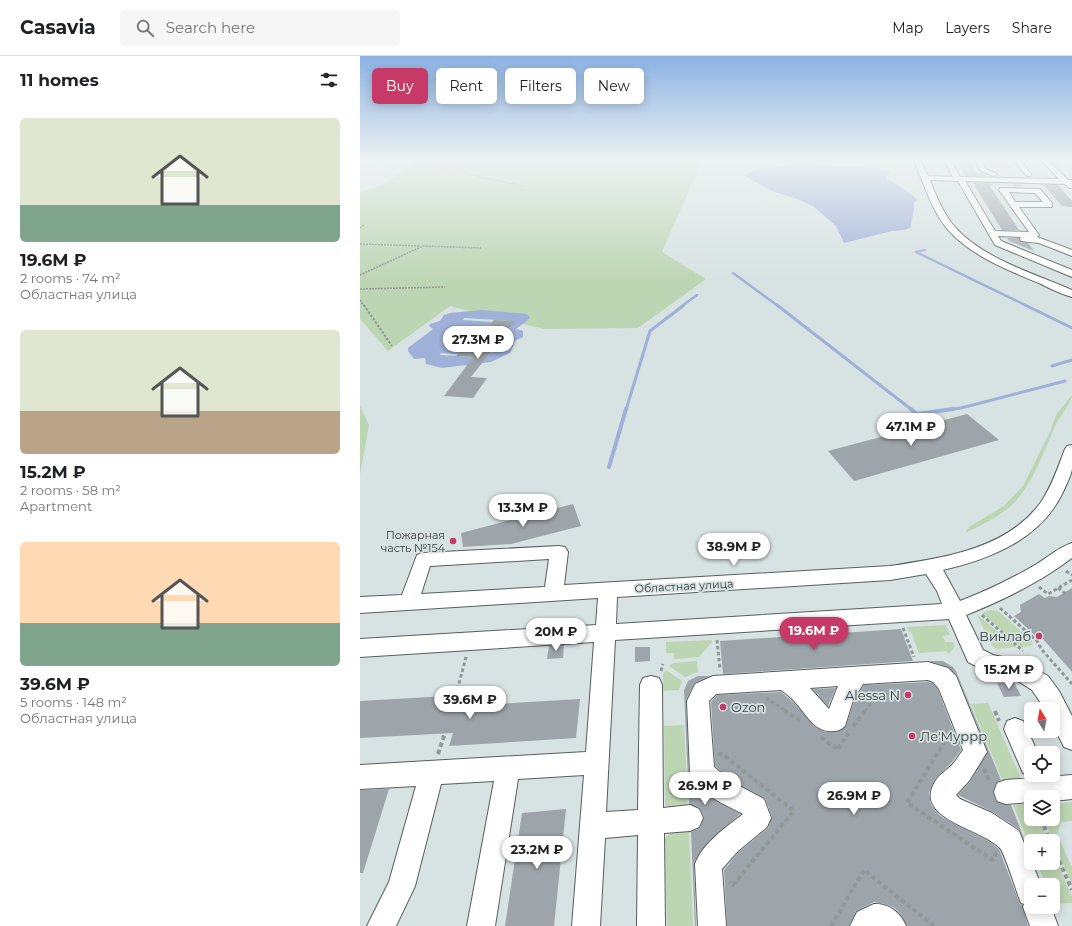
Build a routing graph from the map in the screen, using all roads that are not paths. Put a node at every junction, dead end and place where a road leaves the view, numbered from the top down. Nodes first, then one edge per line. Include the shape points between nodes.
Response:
1 (936, 201) edge
2 (972, 201) edge
3 (1011, 201) tunnel mouth
4 (1045, 201) edge
5 (1013, 204) junction
6 (993, 235) junction
7 (1072, 253) edge
8 (1072, 274) edge
9 (1072, 294) edge
10 (1072, 449) edge
11 (1068, 471) edge
12 (1072, 549) edge
13 (930, 566) junction
14 (608, 590) junction
15 (553, 594) junction
16 (409, 602) junction
17 (360, 605) edge
18 (955, 611) junction
19 (605, 633) junction
20 (360, 648) edge
21 (857, 676) junction
22 (785, 681) junction
23 (651, 685) dead end
24 (1014, 729) dead end
25 (1072, 739) edge
26 (1024, 750) edge
27 (596, 763) junction
28 (508, 769) junction
29 (432, 773) junction
30 (360, 777) edge
31 (1039, 782) edge
32 (1072, 787) edge
33 (1006, 792) dead end
34 (690, 818) dead end
35 (651, 821) junction
36 (593, 826) junction
37 (1025, 878) edge
38 (1039, 914) edge
39 (381, 926) edge
40 (481, 926) edge
41 (586, 926) edge
42 (651, 926) edge
43 (712, 926) edge
44 (864, 926) edge
45 (892, 926) edge
46 (1044, 926) edge

1 - 9 street via 944,218 960,237 1001,262
2 - 6 street
3 - 5 street
4 - 5 street via 1049,205
5 - 6 street via 1035,235
6 - 7 street via 1040,240
6 - 8 street via 998,243
10 - 11 street, Областная улица
11 - 13 street, Областная улица via 1037,519 1019,532 996,546 970,557
12 - 18 street via 1035,574
13 - 14 street, Областная улица via 890,573
13 - 18 street via 945,588
14 - 15 street, Областная улица
14 - 19 street
15 - 16 street, Областная улица
15 - 16 street via 559,552 423,560
16 - 17 street, Областная улица
18 - 19 street
18 - 25 street via 975,656 990,664 1014,667 1040,683 1051,698
19 - 20 street
19 - 27 street
21 - 22 street
21 - 22 street via 848,687 839,716 835,721 828,722 799,691
21 - 37 street via 928,671 945,679 976,752 961,773 945,788 943,799 951,808 983,822 1010,840
22 - 43 street via 713,685 699,696 702,773 725,792 751,804 758,813 755,822 729,842 708,864
23 - 35 street
24 - 26 street
27 - 28 street
27 - 36 street
28 - 29 street
28 - 40 street
29 - 30 street
29 - 39 street via 401,886
31 - 32 street
31 - 33 street
34 - 35 street
35 - 36 street
35 - 42 street
36 - 41 street
38 - 46 street
44 - 45 street via 868,920 875,917 882,918

